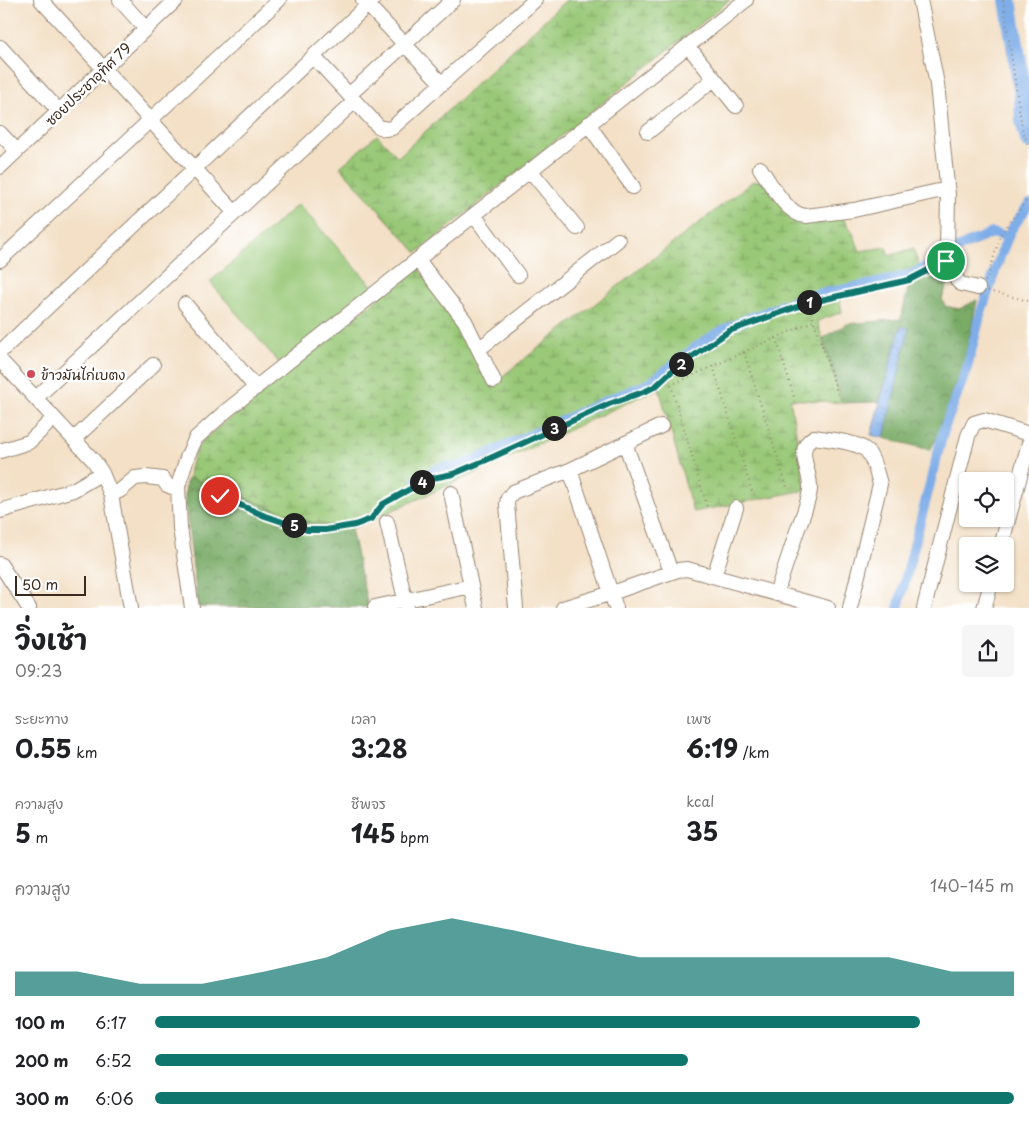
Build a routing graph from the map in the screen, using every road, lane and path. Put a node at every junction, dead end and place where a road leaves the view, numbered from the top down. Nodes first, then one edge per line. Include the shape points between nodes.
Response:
1 (40, 0) edge
2 (120, 0) edge
3 (176, 0) edge
4 (279, 0) edge
5 (453, 0) edge
6 (535, 0) edge
7 (746, 0) edge
8 (920, 0) edge
9 (1003, 0) edge
10 (368, 2) edge
11 (146, 29) junction
12 (405, 44) junction
13 (688, 46) junction
14 (0, 48) edge
15 (314, 56) junction
16 (104, 68) junction
17 (714, 79) junction
18 (442, 84) junction
19 (352, 98) junction
20 (736, 106) dead end
21 (59, 111) junction
22 (150, 120) junction
23 (588, 124) junction
24 (648, 132) dead end
25 (0, 133) edge
26 (1029, 148) edge
27 (17, 151) junction
28 (0, 167) edge
29 (195, 168) junction
30 (760, 168) dead end
31 (530, 170) junction
32 (633, 187) dead end
33 (947, 189) junction
34 (1029, 197) edge
35 (235, 213) junction
36 (474, 215) junction
37 (577, 228) dead end
38 (618, 240) dead end
39 (947, 256) junction
40 (0, 260) edge
41 (418, 260) junction
42 (518, 275) dead end
43 (982, 288) junction
44 (1029, 301) edge
45 (808, 303) junction
46 (185, 304) dead end
47 (814, 321) junction
48 (776, 338) junction
49 (479, 349) junction
50 (0, 352) edge
51 (744, 352) junction
52 (0, 360) edge
53 (153, 365) dead end
54 (713, 366) junction
55 (668, 375) junction
56 (5, 376) edge
57 (494, 380) dead end
58 (671, 385) junction
59 (256, 388) junction
60 (794, 397) dead end
61 (36, 398) junction
62 (839, 398) dead end
63 (54, 418) junction
64 (661, 426) dead end
65 (1029, 434) edge
66 (74, 439) junction
67 (625, 443) junction
68 (1029, 443) edge
69 (0, 451) edge
70 (570, 470) junction
71 (102, 473) junction
72 (180, 485) junction
73 (787, 488) dead end
74 (451, 493) dead end
75 (111, 495) junction
76 (753, 495) dead end
77 (706, 507) dead end
78 (736, 508) dead end
79 (0, 511) edge
80 (387, 522) dead end
81 (1003, 537) edge
82 (0, 564) edge
83 (671, 572) junction
84 (714, 576) junction
85 (471, 586) junction
86 (989, 592) edge
87 (612, 593) junction
88 (776, 594) junction
89 (406, 604) edge
90 (375, 607) edge
91 (29, 608) edge
92 (131, 608) edge
93 (192, 608) edge
94 (476, 608) edge
95 (516, 608) edge
96 (563, 608) edge
97 (616, 608) edge
98 (828, 608) edge
99 (850, 608) edge
100 (924, 608) edge
101 (984, 608) edge

1 - 16 street
2 - 11 street
3 - 11 street, ซอยประชาอุทิศ 79
4 - 22 street
5 - 12 street
6 - 18 street
7 - 13 street
8 - 33 street via 936,84
9 - 26 path via 1022,128
10 - 12 street
10 - 15 street
11 - 16 street, ซอยประชาอุทิศ 79
12 - 18 street
12 - 19 street
13 - 17 street
13 - 23 street
14 - 21 street
15 - 19 street
15 - 29 street
16 - 21 street, ซอยประชาอุทิศ 79
16 - 22 street
17 - 20 street
17 - 24 street
18 - 19 street via 392,128 378,126
19 - 35 street
21 - 27 street, ซอยประชาอุทิศ 79
22 - 29 street
22 - 40 street
23 - 31 street
23 - 32 street
25 - 27 street
27 - 28 street, ซอยประชาอุทิศ 79
29 - 35 street
29 - 50 street
30 - 33 street via 799,216 854,210
31 - 36 street
31 - 37 street
33 - 39 street
34 - 43 path via 1000,234
35 - 61 street
36 - 41 street
36 - 42 street
38 - 49 street
39 - 43 street via 959,282
39 - 45 path via 909,280
41 - 49 street via 465,321
41 - 59 street
43 - 44 path
45 - 47 path
45 - 55 path via 729,331
46 - 59 street
47 - 48 path
47 - 62 path
48 - 51 path
48 - 60 path
49 - 57 street
51 - 54 path
51 - 73 path
52 - 56 street
53 - 66 street
54 - 58 path
54 - 76 path
55 - 58 path
55 - 72 path via 646,391 609,404 453,474 428,479 383,504 371,519 344,528 307,530 220,496
56 - 61 street
58 - 77 path
59 - 72 street via 196,438
61 - 63 street
63 - 66 street
63 - 69 street via 29,442
64 - 67 street
65 - 100 street via 984,420 974,423
66 - 71 street
67 - 70 street
67 - 83 street
68 - 81 street
70 - 87 street
70 - 95 street via 513,492 508,498
71 - 75 street
71 - 79 street via 73,490
72 - 75 street via 167,485 163,479 139,477
72 - 93 street via 180,528
74 - 85 street
75 - 92 street
78 - 84 street
80 - 89 street
82 - 91 street
83 - 84 street via 687,569
83 - 87 street
84 - 88 street
85 - 89 street
85 - 94 street
86 - 101 street
87 - 96 street
87 - 97 street
88 - 98 street
88 - 99 street via 810,490 803,449 814,437 860,446 867,451 875,466 880,484
89 - 90 street

